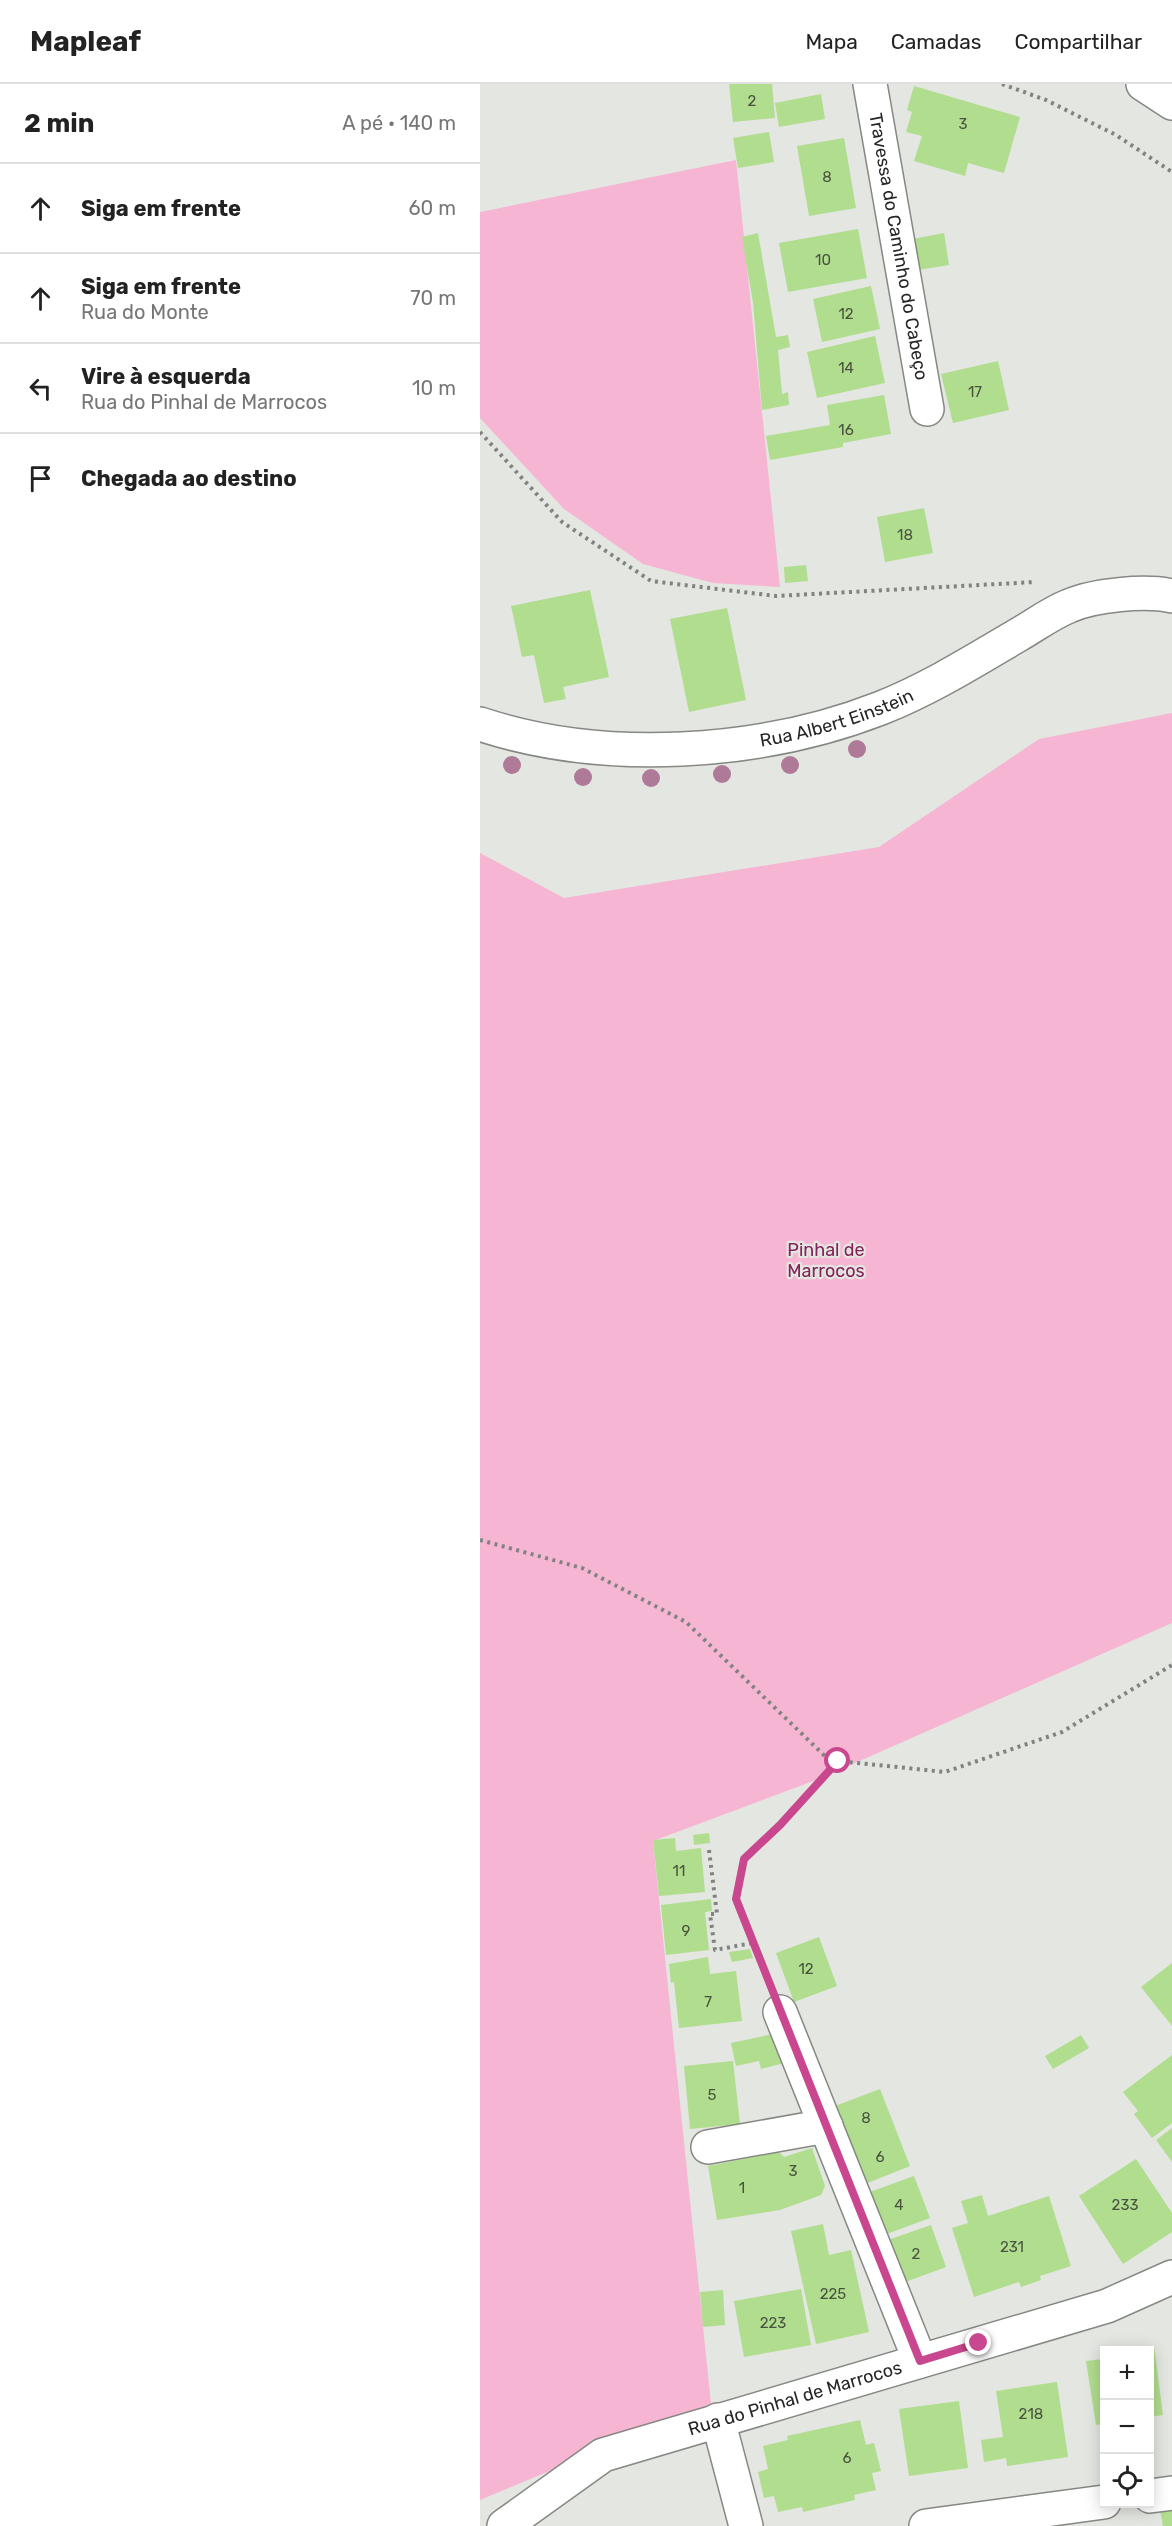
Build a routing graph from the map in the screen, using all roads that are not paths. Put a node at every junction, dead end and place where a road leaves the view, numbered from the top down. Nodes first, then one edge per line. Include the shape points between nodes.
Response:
1 (870, 84) edge
2 (1143, 84) edge
3 (1172, 103) edge
4 (927, 409) dead end
5 (1172, 596) edge
6 (480, 724) edge
7 (780, 2012) road end
8 (826, 2126) junction
9 (708, 2148) dead end
10 (1172, 2277) edge
11 (920, 2361) junction
12 (718, 2420) junction
13 (1172, 2493) edge
14 (1154, 2495) edge
15 (1100, 2503) edge
16 (504, 2526) edge
17 (746, 2526) edge
18 (926, 2526) edge

1 - 4 street, Travessa do Caminho do Cabeço
2 - 3 street
5 - 6 street, Rua Albert Einstein via 1129,594 1069,606 936,682 882,708 754,743 671,750 597,747
7 - 8 street
8 - 9 street
8 - 11 street
10 - 11 street, Rua do Pinhal de Marrocos via 1107,2306
11 - 12 street, Rua do Pinhal de Marrocos
12 - 16 street, Rua do Pinhal de Marrocos via 603,2455
12 - 17 street
13 - 14 street
15 - 18 street

